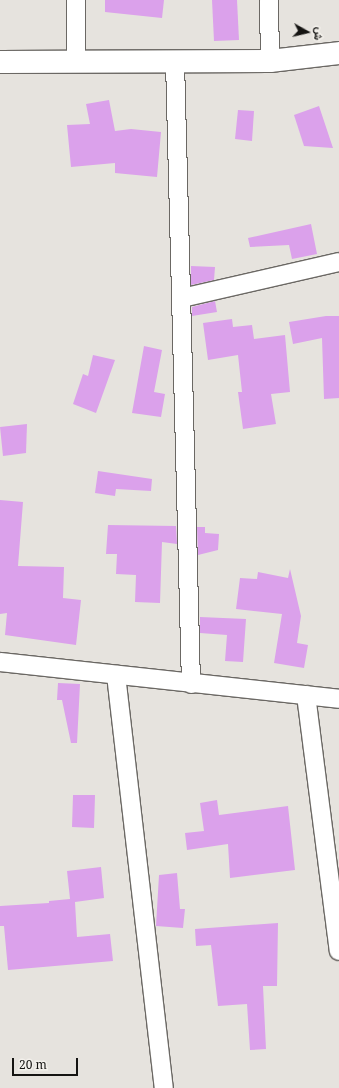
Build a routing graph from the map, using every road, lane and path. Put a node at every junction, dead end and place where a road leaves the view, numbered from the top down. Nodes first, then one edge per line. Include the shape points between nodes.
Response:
1 (76, 0) edge
2 (270, 0) edge
3 (339, 53) edge
4 (270, 61) junction
5 (0, 62) edge
6 (76, 62) junction
7 (175, 62) junction
8 (339, 262) edge
9 (182, 298) junction
10 (0, 662) edge
11 (116, 675) junction
12 (191, 684) junction
13 (306, 695) junction
14 (339, 699) edge
15 (339, 951) edge
16 (164, 1088) edge

1 - 6 street
2 - 4 street
3 - 4 street
4 - 7 street
5 - 6 street
6 - 7 street
7 - 9 street
8 - 9 street
9 - 12 street
10 - 11 street
11 - 12 street
11 - 16 street
12 - 13 street
13 - 14 street
13 - 15 street

